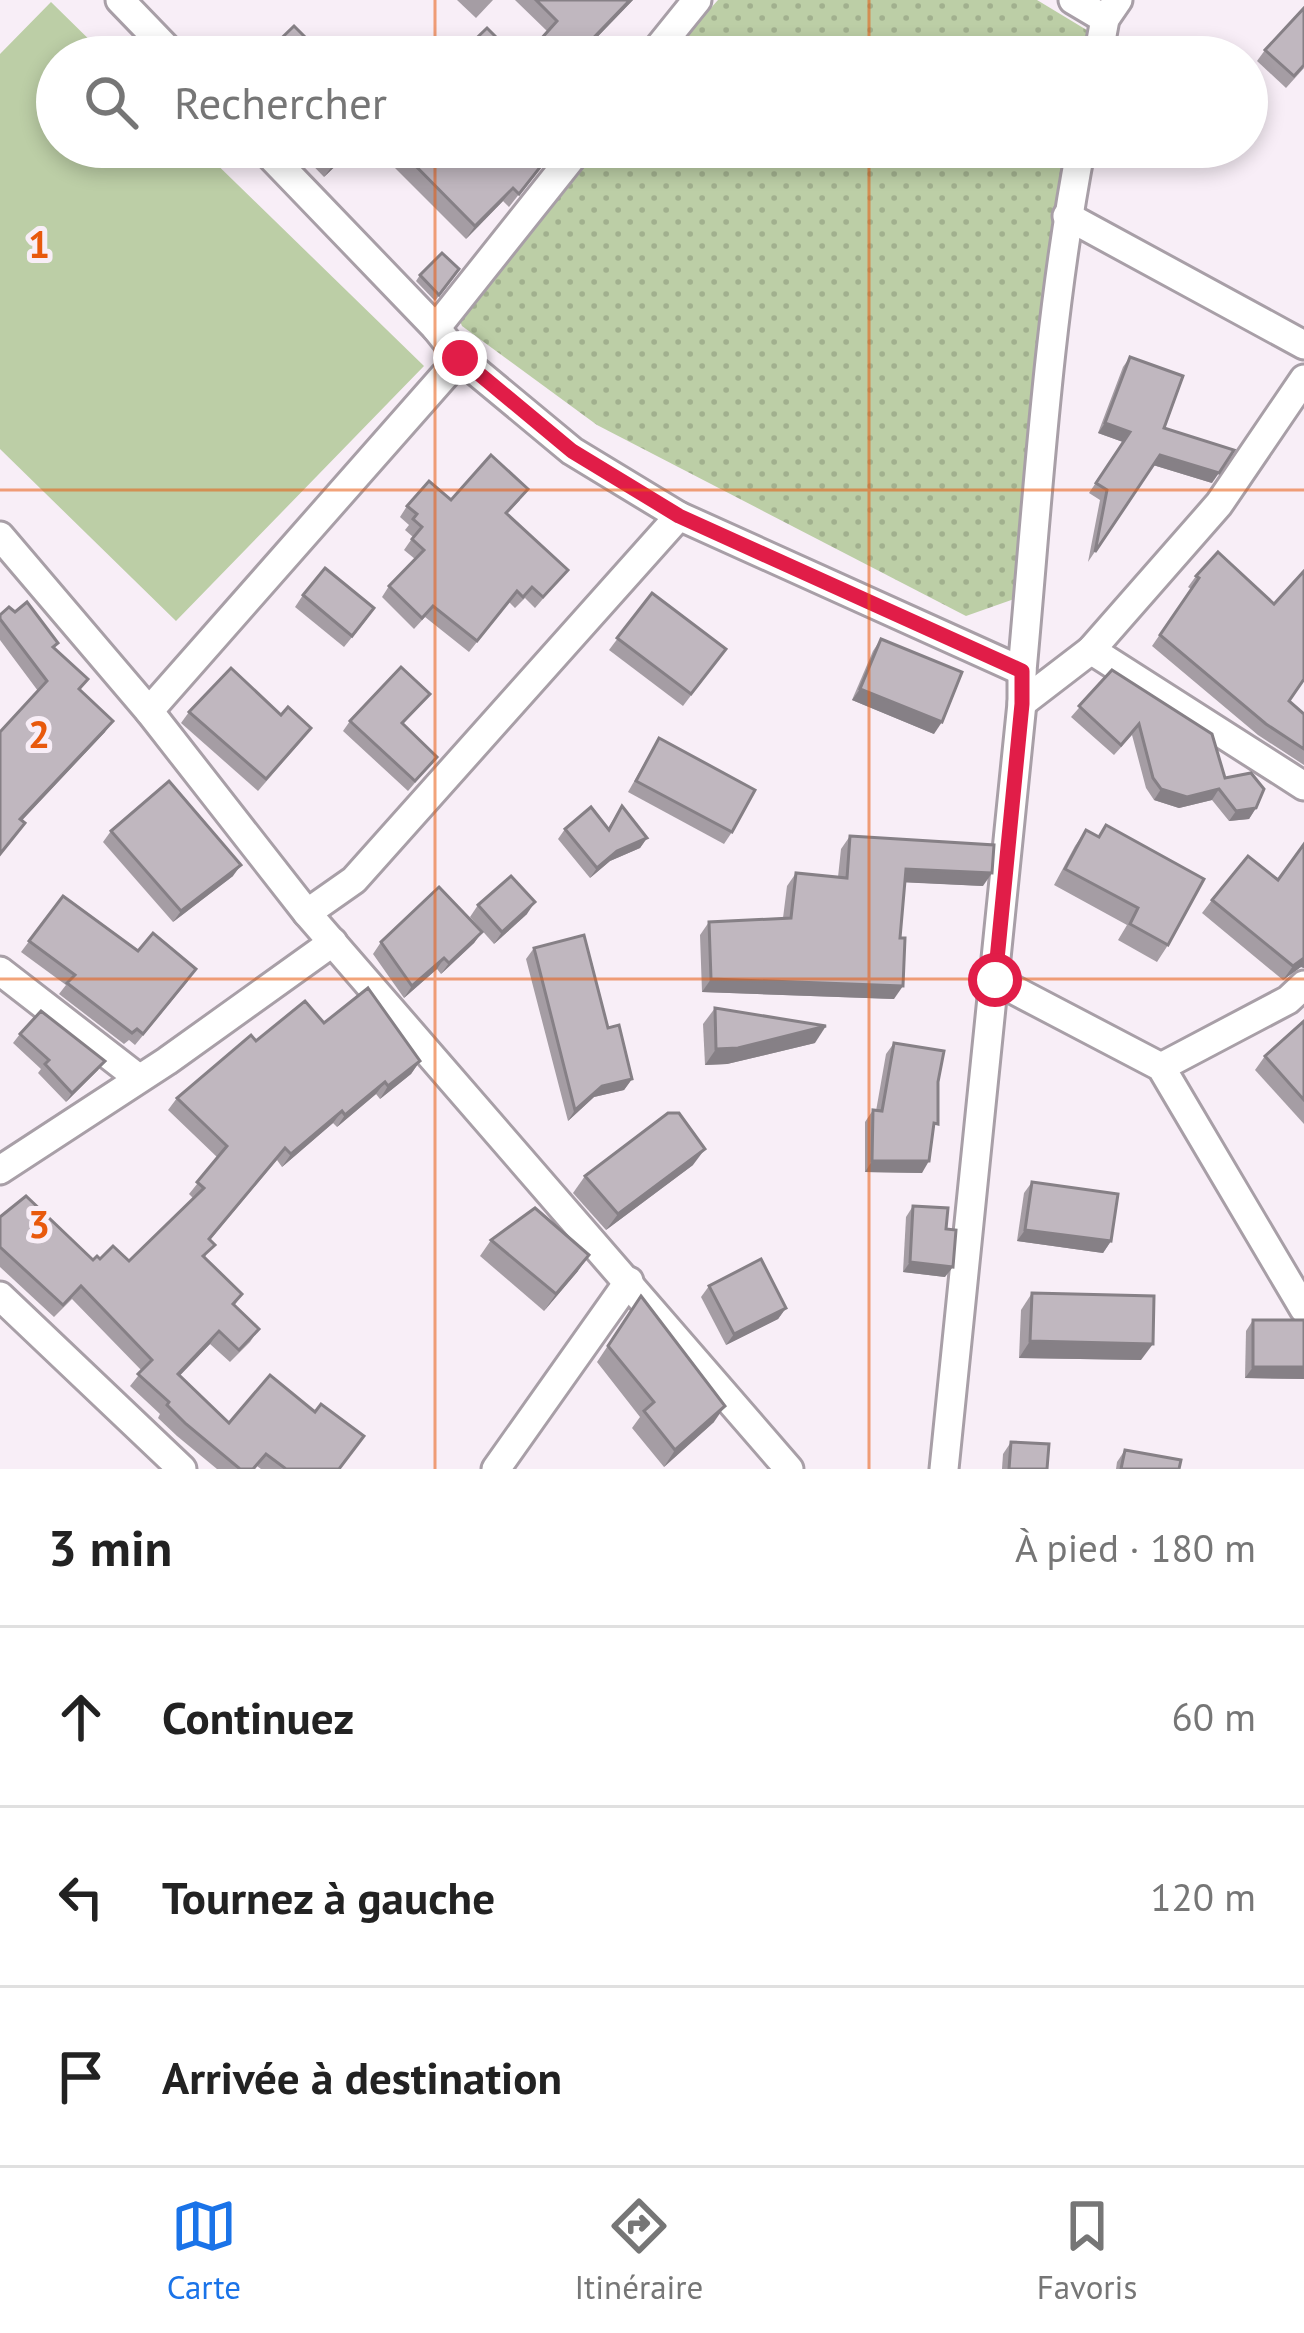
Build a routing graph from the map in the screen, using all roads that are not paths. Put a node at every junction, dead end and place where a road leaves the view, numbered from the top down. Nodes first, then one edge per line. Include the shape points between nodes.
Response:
1 (120, 0) edge
2 (697, 0) edge
3 (1073, 0) edge
4 (1111, 10) edge
5 (155, 36) edge
6 (668, 36) edge
7 (282, 168) edge
8 (563, 168) edge
9 (1077, 168) edge
10 (1067, 216) junction
11 (436, 328) junction
12 (1304, 345) edge
13 (460, 358) junction
14 (1304, 379) edge
15 (679, 516) junction
16 (0, 536) edge
17 (1091, 650) junction
18 (1022, 671) junction
19 (1022, 704) junction
20 (149, 711) junction
21 (1304, 787) edge
22 (308, 913) junction
23 (333, 941) junction
24 (0, 971) edge
25 (995, 980) junction
26 (1304, 985) edge
27 (1161, 1067) junction
28 (137, 1077) junction
29 (0, 1170) edge
30 (629, 1281) junction
31 (0, 1296) edge
32 (1304, 1309) edge
33 (182, 1469) edge
34 (496, 1469) edge
35 (789, 1469) edge
36 (944, 1469) edge

1 - 5 street
2 - 6 street
3 - 4 street
7 - 11 street
8 - 11 street
9 - 10 street
10 - 12 street
10 - 18 street
11 - 13 street
13 - 15 street via 572,451
13 - 20 street
14 - 17 street via 1219,504
15 - 18 street
15 - 22 street via 355,880
16 - 20 street
17 - 19 street
17 - 21 street
18 - 19 street
19 - 25 street
20 - 22 street
22 - 23 street
23 - 28 street
23 - 30 street
24 - 28 street
25 - 27 street
25 - 36 street
26 - 27 street
27 - 32 street
28 - 29 street
30 - 34 street
30 - 35 street
31 - 33 street

